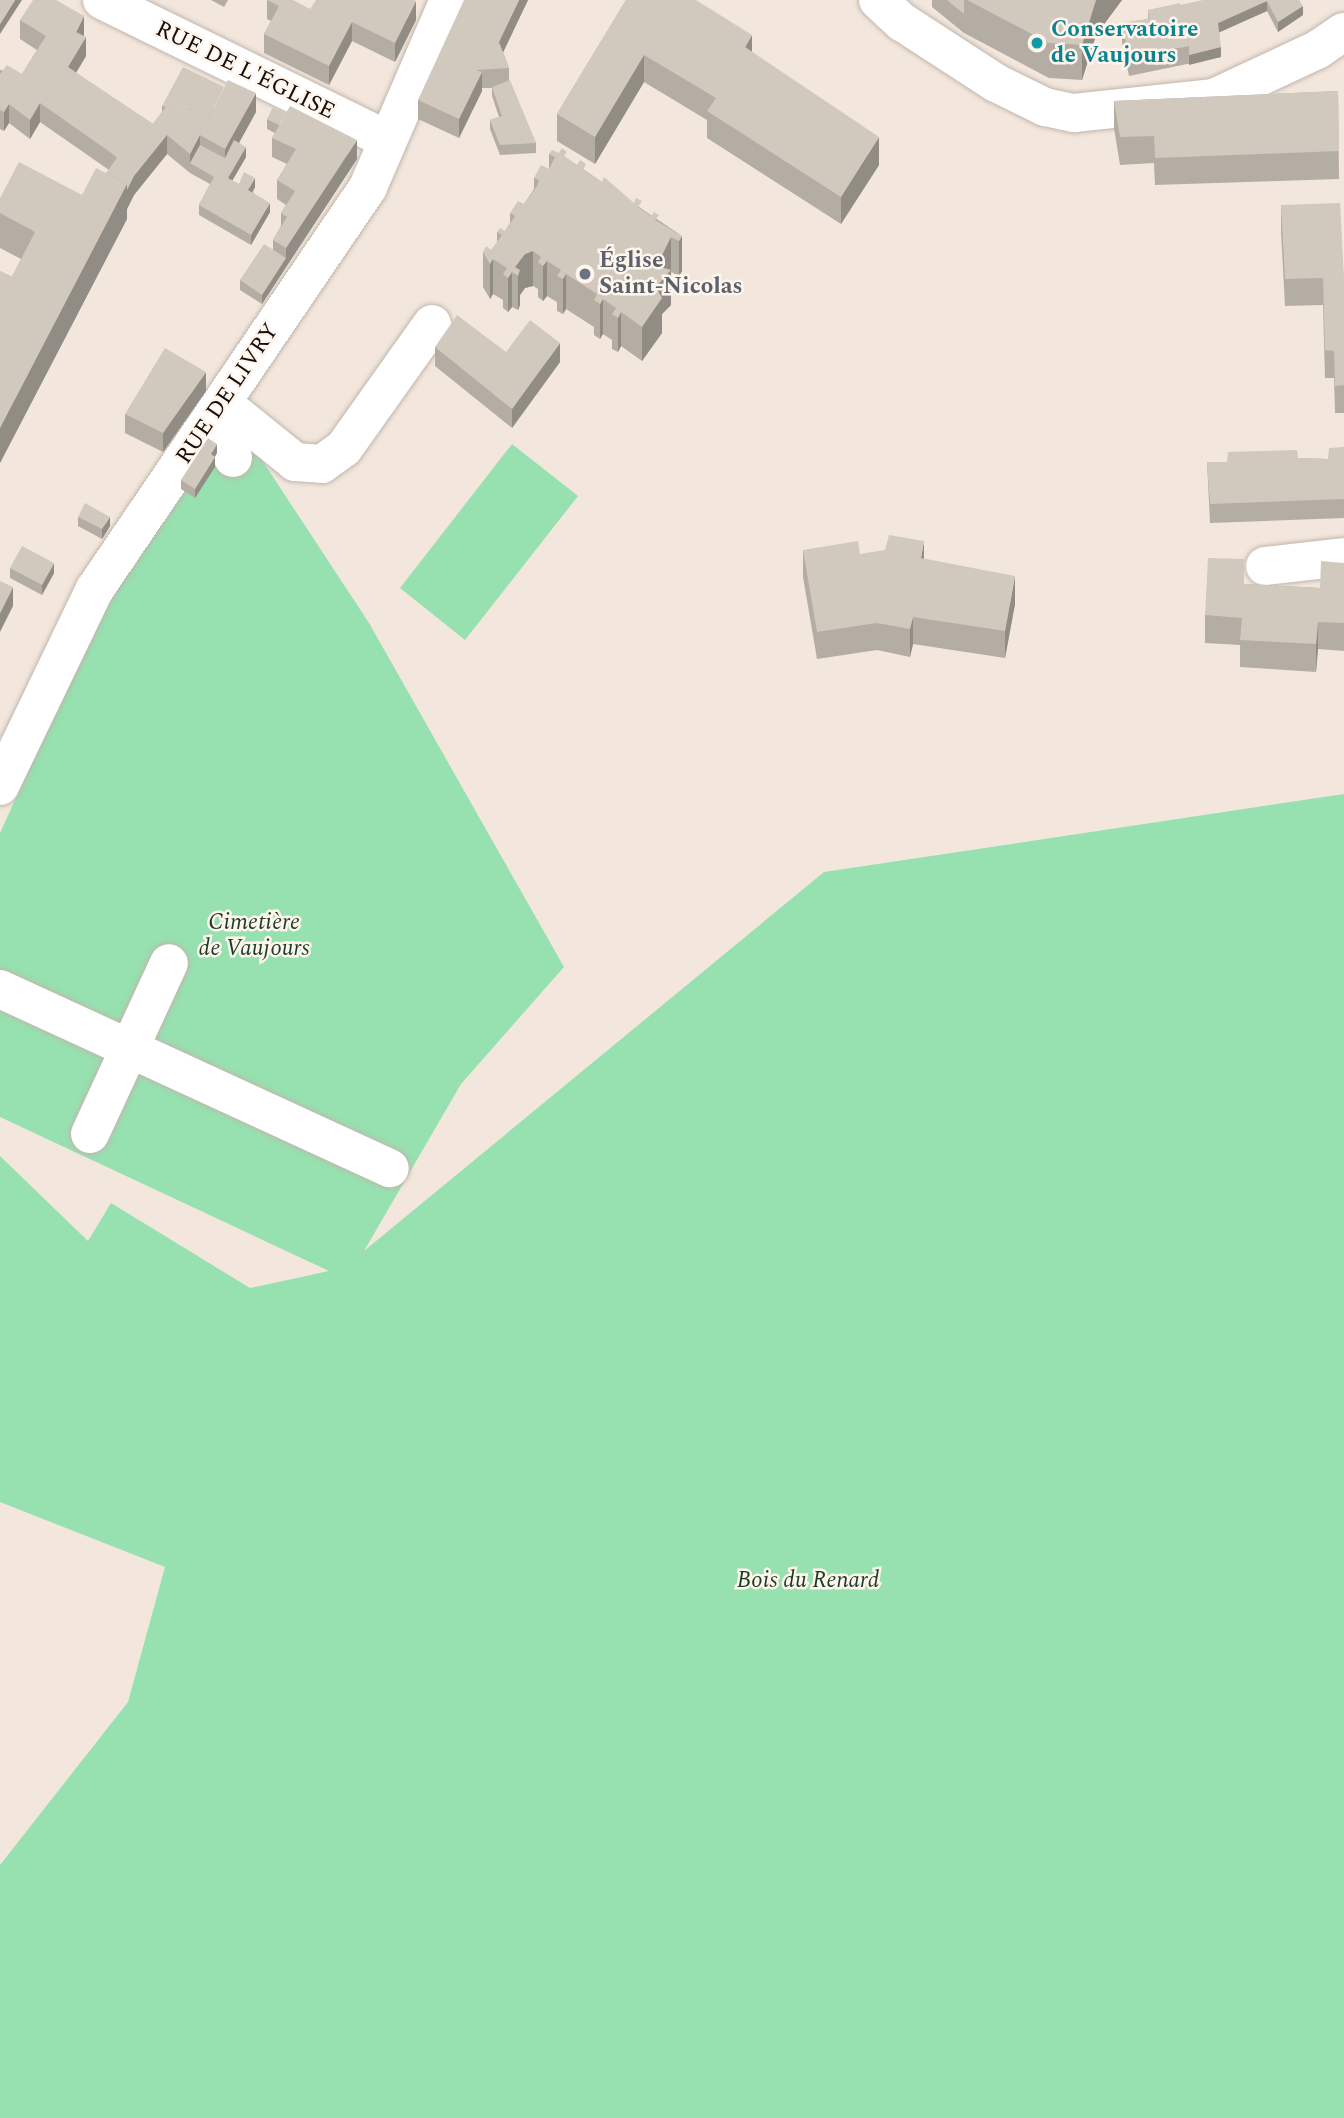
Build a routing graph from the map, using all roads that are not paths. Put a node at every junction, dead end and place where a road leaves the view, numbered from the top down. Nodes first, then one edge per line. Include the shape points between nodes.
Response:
1 (102, 0) edge
2 (449, 0) edge
3 (878, 0) edge
4 (1343, 42) edge
5 (388, 140) junction
6 (432, 324) dead end
7 (222, 403) junction
8 (233, 458) dead end
9 (1344, 557) edge
10 (1265, 565) dead end
11 (15, 715) edge
12 (0, 786) edge
13 (169, 963) dead end
14 (0, 989) edge
15 (130, 1049) junction
16 (90, 1134) dead end
17 (390, 1168) dead end

1 - 5 street, RUE DE L'ÉGLISE
2 - 5 street, RUE DE LIVRY
3 - 4 street via 902,23 1002,72 1045,107 1074,113 1214,98
5 - 7 street, RUE DE LIVRY via 368,187
6 - 7 street via 344,448 322,464 295,463
7 - 8 street
7 - 11 street, RUE DE LIVRY
9 - 10 street
11 - 12 street, RUE DE LIVRY
13 - 15 street
14 - 15 street
15 - 16 street
15 - 17 street

